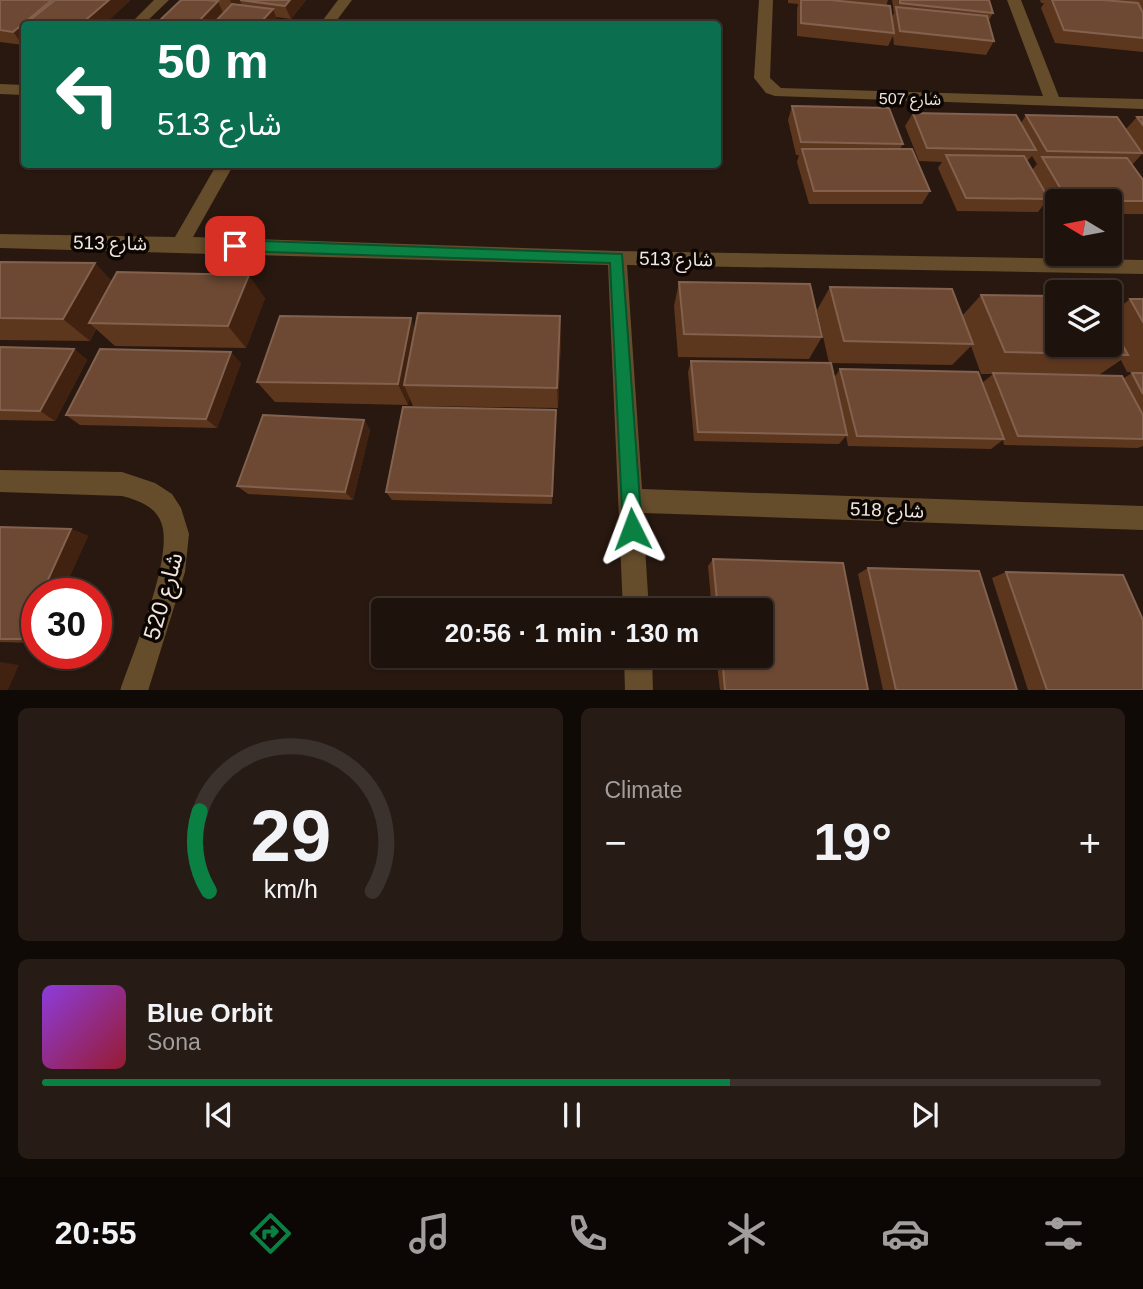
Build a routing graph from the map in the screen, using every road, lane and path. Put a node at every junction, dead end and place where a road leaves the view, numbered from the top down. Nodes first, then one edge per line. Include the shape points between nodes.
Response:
1 (162, 0) edge
2 (345, 0) edge
3 (766, 0) edge
4 (1014, 0) edge
5 (140, 21) edge
6 (329, 21) edge
7 (0, 89) edge
8 (21, 90) edge
9 (1053, 102) junction
10 (1143, 104) edge
11 (224, 168) edge
12 (0, 241) edge
13 (180, 244) junction
14 (617, 258) junction
15 (1143, 267) edge
16 (0, 481) edge
17 (631, 501) junction
18 (1143, 518) edge
19 (635, 598) edge
20 (638, 668) edge
21 (134, 690) edge
22 (639, 690) edge

1 - 5 street
2 - 6 street
3 - 9 street, شارع 507 via 762,78 780,93
4 - 9 street
7 - 8 street
9 - 10 street, شارع 507
11 - 13 street
12 - 13 street, شارع 513
13 - 14 street, شارع 513
14 - 15 street, شارع 513
14 - 17 street
16 - 21 street, شارع 520 via 131,486 156,496 169,509 178,535 176,568
17 - 18 street, شارع 518
17 - 19 street
20 - 22 street

